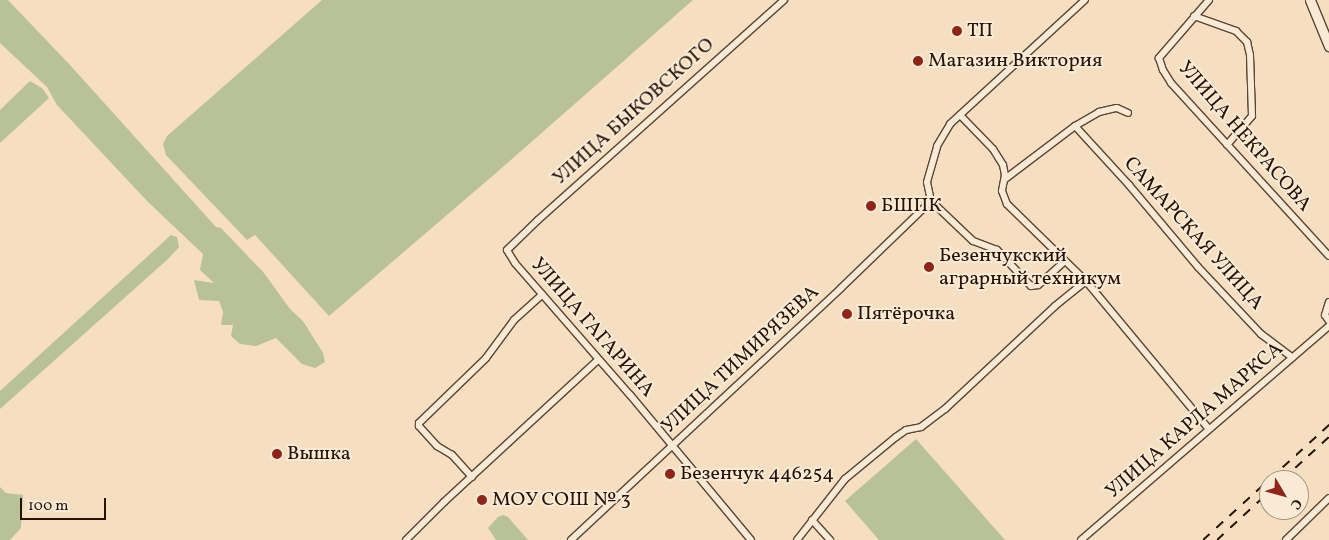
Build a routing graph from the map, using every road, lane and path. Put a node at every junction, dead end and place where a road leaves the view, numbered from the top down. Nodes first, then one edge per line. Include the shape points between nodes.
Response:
1 (784, 0) edge
2 (1085, 0) edge
3 (1209, 0) edge
4 (1310, 0) edge
5 (1194, 16) junction
6 (1329, 46) edge
7 (1128, 113) dead end
8 (960, 114) junction
9 (1075, 126) junction
10 (1227, 145) junction
11 (1005, 179) junction
12 (931, 201) junction
13 (507, 250) joint
14 (1329, 256) edge
15 (1065, 261) junction
16 (1086, 281) junction
17 (542, 295) junction
18 (1329, 302) edge
19 (1329, 320) edge
20 (1329, 326) edge
21 (1292, 358) junction
22 (598, 360) junction
23 (1209, 429) junction
24 (673, 446) junction
25 (472, 476) junction
26 (1329, 498) edge
27 (812, 520) junction
28 (406, 540) edge
29 (571, 540) edge
30 (751, 540) edge
31 (797, 540) edge
32 (830, 540) edge
33 (1081, 540) edge
34 (1286, 540) edge

1 - 13 street, УЛИЦА БЫКОВСКОГО
2 - 8 street
3 - 5 street
4 - 6 street
5 - 10 street, УЛИЦА НЕКРАСОВА via 1159,58 1162,70
5 - 10 street via 1236,32 1247,42 1252,116
7 - 9 street via 1117,108 1099,112
8 - 11 street via 999,158
8 - 12 street via 943,134 931,162 927,182
9 - 11 street
9 - 21 street, САМАРСКАЯ УЛИЦА via 1129,184 1198,267 1261,334
10 - 14 street, УЛИЦА НЕКРАСОВА
11 - 15 street via 1002,190 1007,204
12 - 15 street via 973,241 997,250 1031,286 1038,285
12 - 24 street, УЛИЦА ТИМИРЯЗЕВА
13 - 17 street, УЛИЦА ГАГАРИНА
15 - 16 street
16 - 23 street
16 - 27 street via 945,409 921,427 906,430 844,479
17 - 22 street, УЛИЦА ГАГАРИНА
17 - 25 street via 514,320 486,358 419,422 437,446 452,455
18 - 19 street via 1325,315
20 - 21 street, УЛИЦА КАРЛА МАРКСА
21 - 23 street, УЛИЦА КАРЛА МАРКСА
22 - 24 street, УЛИЦА ГАГАРИНА
22 - 25 street
23 - 33 street, УЛИЦА КАРЛА МАРКСА
24 - 29 street, УЛИЦА ТИМИРЯЗЕВА
24 - 30 street, УЛИЦА ГАГАРИНА
25 - 28 street
26 - 34 street
27 - 31 street
27 - 32 street

